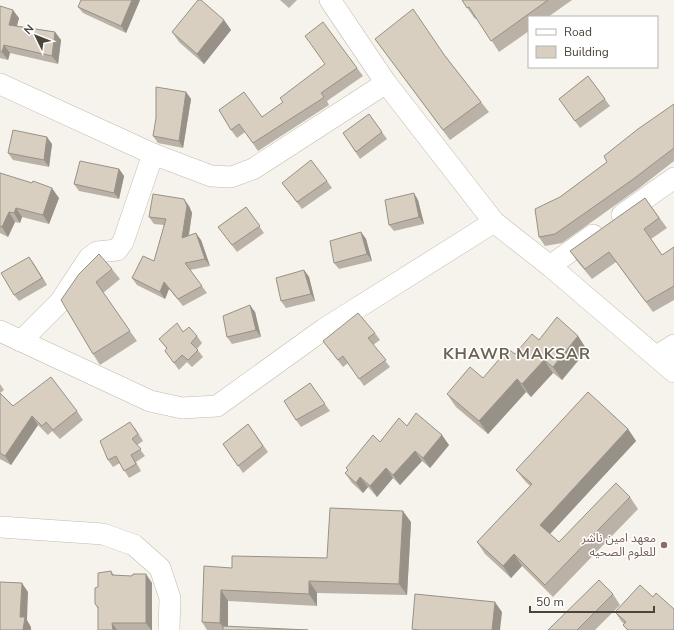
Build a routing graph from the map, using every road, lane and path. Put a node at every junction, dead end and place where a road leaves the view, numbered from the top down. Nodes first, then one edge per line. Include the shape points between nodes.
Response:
1 (330, 0) edge
2 (0, 84) edge
3 (386, 84) junction
4 (153, 154) junction
5 (674, 178) edge
6 (494, 222) junction
7 (550, 266) junction
8 (0, 331) edge
9 (21, 341) junction
10 (666, 350) edge
11 (674, 372) edge
12 (0, 527) edge
13 (169, 630) edge

1 - 3 street
2 - 4 street
3 - 4 street via 253,169 231,177 211,176
3 - 6 street
4 - 9 street via 123,242 117,250 97,252 89,258 60,302
5 - 7 street
6 - 7 street
6 - 9 street via 324,329 217,406 182,408 150,401
7 - 10 street
8 - 9 street
10 - 11 street
12 - 13 street via 103,534 134,545 160,568 170,598

